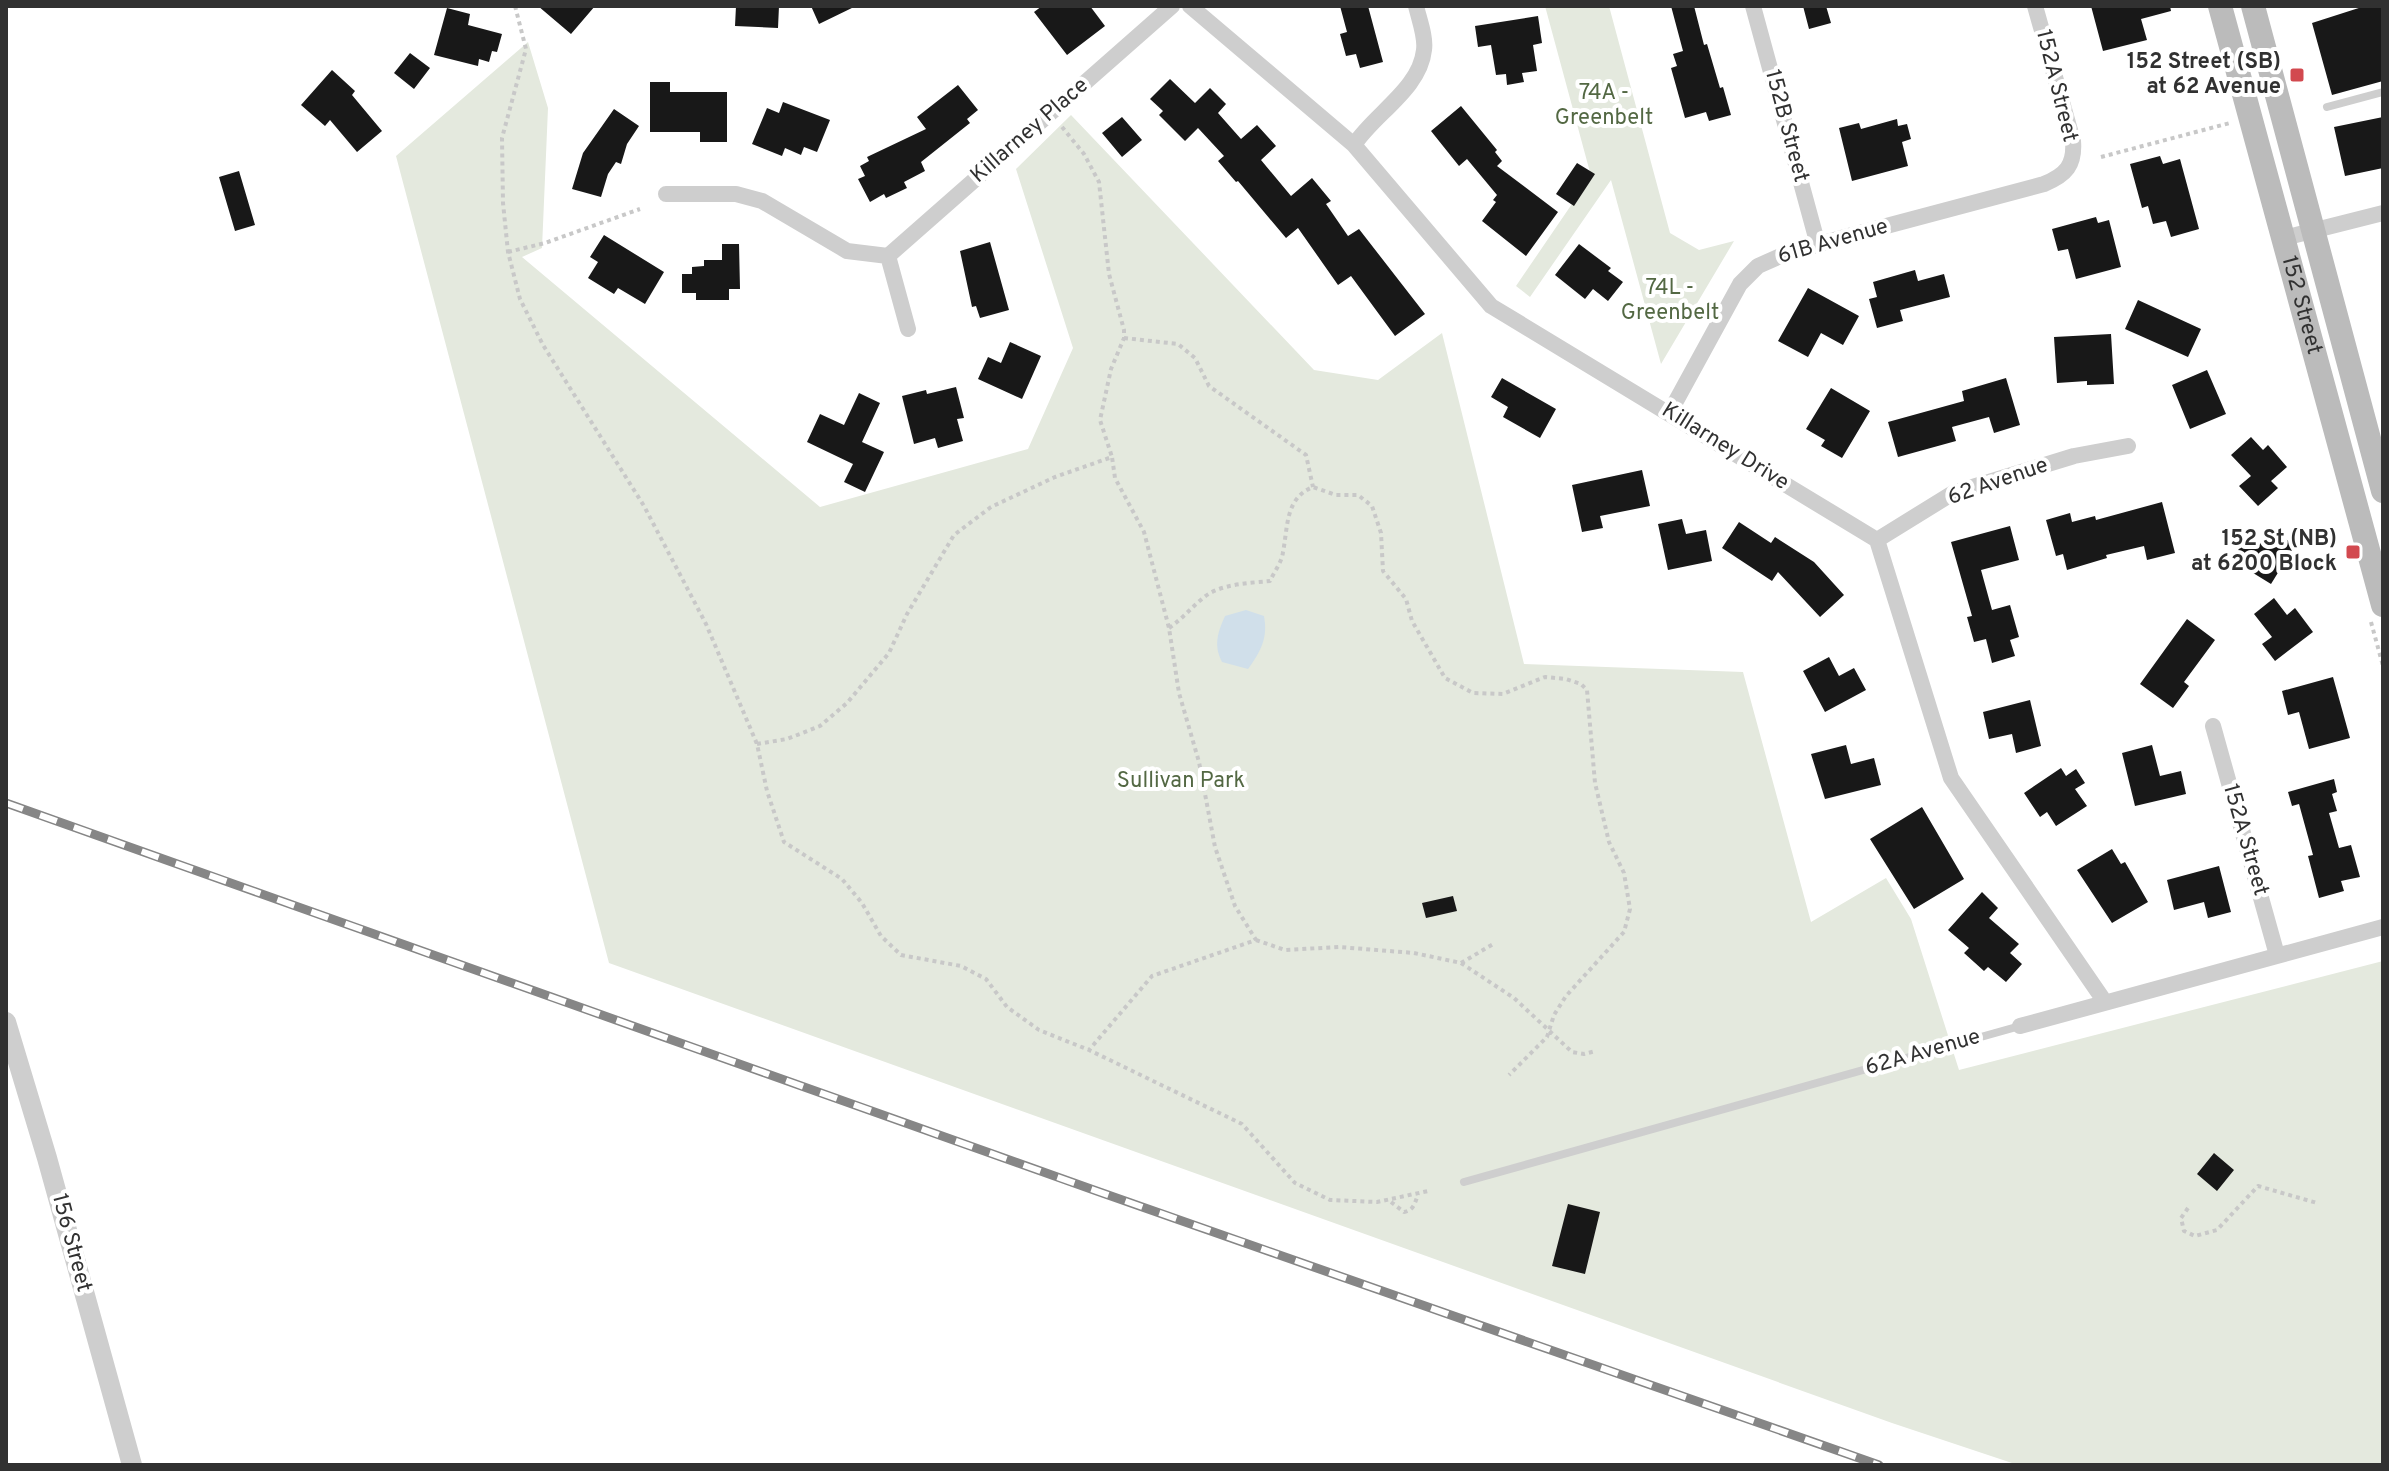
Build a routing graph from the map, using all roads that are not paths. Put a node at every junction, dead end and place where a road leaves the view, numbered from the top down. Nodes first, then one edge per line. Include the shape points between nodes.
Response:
1 (1172, 6) edge
2 (1190, 6) edge
3 (1416, 6) edge
4 (1753, 6) edge
5 (2035, 6) edge
6 (2220, 6) edge
7 (2253, 6) edge
8 (2383, 92) edge
9 (2327, 107) dead end
10 (1354, 145) junction
11 (2071, 166) joint
12 (666, 194) dead end
13 (2383, 213) edge
14 (2314, 231) junction
15 (2284, 238) junction
16 (1818, 245) junction
17 (888, 256) junction
18 (908, 329) dead end
19 (1670, 412) junction
20 (2128, 446) dead end
21 (2383, 491) edge
22 (1877, 540) junction
23 (2383, 605) edge
24 (2213, 726) dead end
25 (2383, 927) edge
26 (2277, 955) junction
27 (2105, 1002) junction
28 (6, 1022) edge
29 (2020, 1026) joint
30 (1464, 1182) dead end
31 (132, 1465) edge

1 - 17 street, Killarney Place
2 - 10 street, Killarney Drive
3 - 10 street via 1425,48 1416,76
4 - 16 street, 152B Street
5 - 11 street, 152A Street via 2073,141
6 - 15 main road, 152 Street
7 - 14 main road, 152 Street
8 - 9 lane
10 - 19 street, Killarney Drive via 1491,306
11 - 16 street, 61B Avenue via 2044,184
12 - 17 street via 736,194 762,201 847,251
13 - 14 street
14 - 15 street
14 - 21 main road, 152 Street
15 - 23 main road, 152 Street
16 - 19 street, 61B Avenue via 1769,260 1740,284
17 - 18 street
19 - 22 street, Killarney Drive
20 - 22 street, 62 Avenue via 2074,456 1953,493
22 - 27 street via 1951,778
24 - 26 street, 152A Street
25 - 26 street, 62A Avenue
26 - 27 street, 62A Avenue
27 - 29 street, 62A Avenue
28 - 31 street, 156 Street
29 - 30 lane, 62A Avenue

